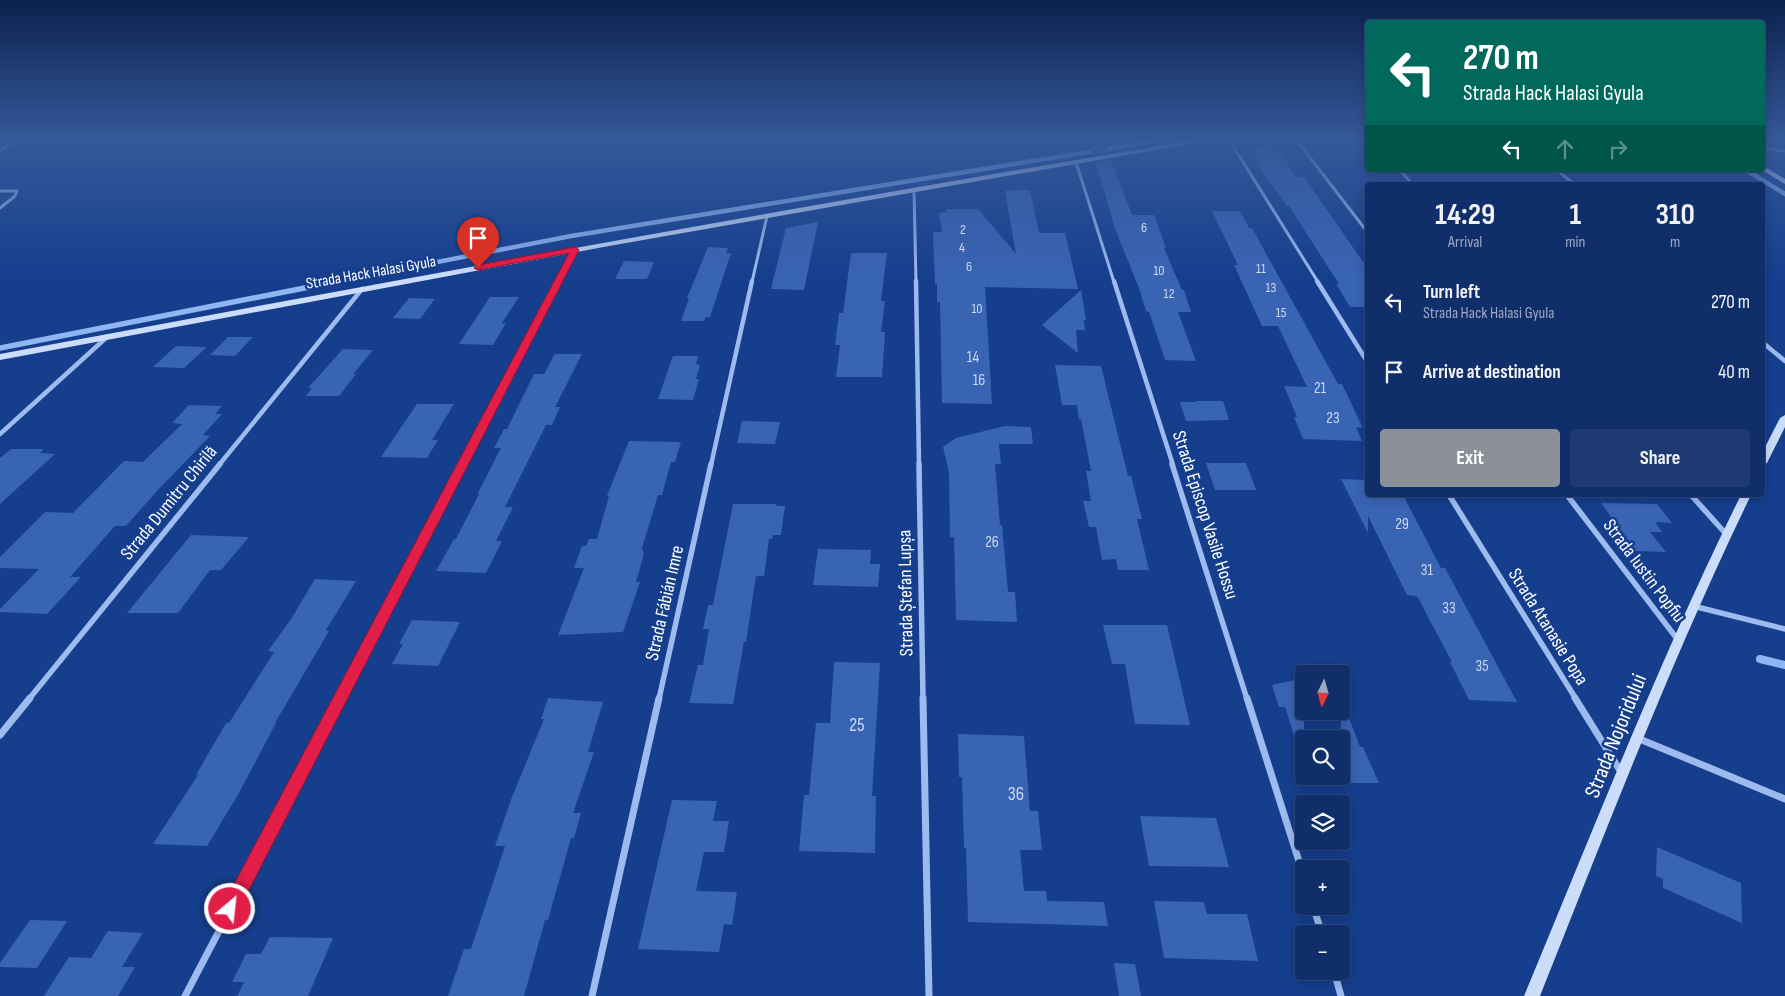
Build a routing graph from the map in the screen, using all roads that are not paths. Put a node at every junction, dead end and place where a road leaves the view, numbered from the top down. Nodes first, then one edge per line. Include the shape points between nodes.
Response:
1 (946, 184) edge
2 (1083, 184) edge
3 (1257, 184) edge
4 (1331, 184) edge
5 (914, 190) junction
6 (0, 191) edge
7 (0, 208) edge
8 (767, 216) junction
9 (1365, 229) edge
10 (575, 250) junction
11 (362, 289) junction
12 (108, 337) junction
13 (1765, 344) edge
14 (0, 357) edge
15 (1365, 359) edge
16 (1785, 361) edge
17 (1785, 418) edge
18 (0, 434) edge
19 (1765, 456) edge
20 (1450, 497) edge
21 (1570, 497) edge
22 (1693, 497) edge
23 (1745, 497) edge
24 (1726, 534) junction
25 (1693, 606) junction
26 (1785, 629) edge
27 (1678, 640) junction
28 (0, 735) edge
29 (1636, 738) junction
30 (1622, 775) junction
31 (1785, 799) edge
32 (1298, 860) edge
33 (1337, 980) edge
34 (185, 996) edge
35 (592, 996) edge
36 (929, 996) edge
37 (1341, 996) edge
38 (1532, 996) edge

1 - 5 street, Strada Hack Halasi Gyula
2 - 32 street, Strada Episcop Vasile Hossu
3 - 15 street
4 - 9 street
5 - 8 street, Strada Hack Halasi Gyula
5 - 36 street, Strada Ștefan Lupșa
6 - 7 street via 17,191
8 - 10 street, Strada Hack Halasi Gyula
8 - 35 street, Strada Fábián Imre
10 - 11 street, Strada Hack Halasi Gyula
10 - 34 street
11 - 12 street, Strada Hack Halasi Gyula
11 - 28 street, Strada Dumitru Chirilă
12 - 14 street, Strada Hack Halasi Gyula
12 - 18 street
13 - 16 street
17 - 19 street
20 - 30 street, Strada Atanasie Popa
21 - 27 street, Strada Iustin Popfiu
22 - 24 street
23 - 24 street, Strada Nojoridului
24 - 25 street, Strada Nojoridului
25 - 26 street
25 - 27 street, Strada Nojoridului
27 - 29 street, Strada Nojoridului
29 - 30 street, Strada Nojoridului
29 - 31 street
30 - 38 street, Strada Nojoridului
33 - 37 street

